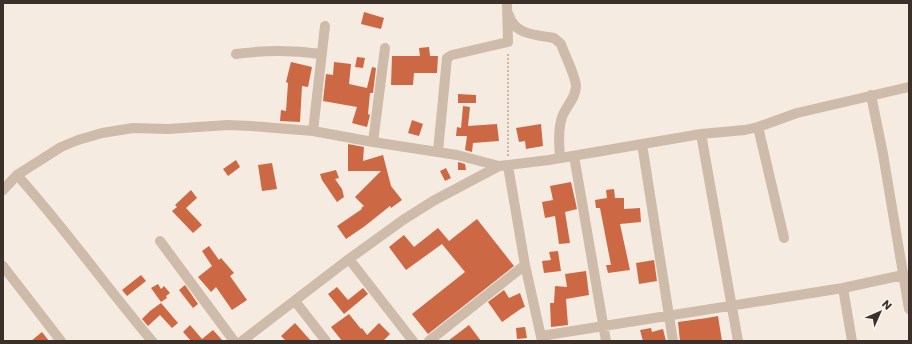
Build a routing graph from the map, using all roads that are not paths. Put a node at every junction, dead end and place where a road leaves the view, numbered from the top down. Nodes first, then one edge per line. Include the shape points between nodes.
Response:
1 (508, 5) edge
2 (325, 26) dead end
3 (385, 48) dead end
4 (236, 54) dead end
5 (321, 54) junction
6 (909, 87) edge
7 (871, 95) junction
8 (758, 127) junction
9 (313, 131) junction
10 (701, 134) junction
11 (373, 142) junction
12 (642, 144) junction
13 (438, 151) junction
14 (574, 156) junction
15 (560, 158) junction
16 (504, 166) junction
17 (17, 175) junction
18 (3, 190) edge
19 (784, 238) dead end
20 (160, 240) dead end
21 (349, 259) junction
22 (525, 265) junction
23 (3, 266) edge
24 (903, 275) junction
25 (843, 288) junction
26 (295, 301) junction
27 (733, 306) junction
28 (909, 309) edge
29 (670, 315) junction
30 (604, 327) junction
31 (541, 339) edge
32 (61, 341) edge
33 (152, 341) edge
34 (234, 341) edge
35 (242, 341) edge
36 (326, 341) edge
37 (413, 341) edge
38 (429, 341) edge
39 (606, 341) edge
40 (673, 341) edge
41 (738, 341) edge
42 (852, 341) edge

1 - 13 street via 508,42 447,58
1 - 15 street via 511,21 517,28 523,32 558,40 572,73 576,85 575,93 562,116
2 - 5 street
3 - 11 street
4 - 5 street via 279,50
5 - 9 street
6 - 7 street
7 - 8 street
7 - 24 street
8 - 10 street
8 - 19 street
9 - 11 street
9 - 17 street via 228,125 168,129 134,128 78,140 61,147
10 - 12 street
10 - 27 street
11 - 13 street
12 - 14 street
12 - 29 street
13 - 16 street
14 - 15 street
14 - 30 street
15 - 16 street
16 - 21 street via 432,201
16 - 22 street
17 - 18 street
17 - 33 street
20 - 34 street
21 - 26 street
21 - 37 street
22 - 31 street
22 - 38 street
23 - 32 street
24 - 25 street
24 - 28 street
25 - 27 street
25 - 42 street
26 - 35 street
26 - 36 street
27 - 29 street
27 - 41 street
29 - 30 street
29 - 40 street
30 - 31 street
30 - 39 street

